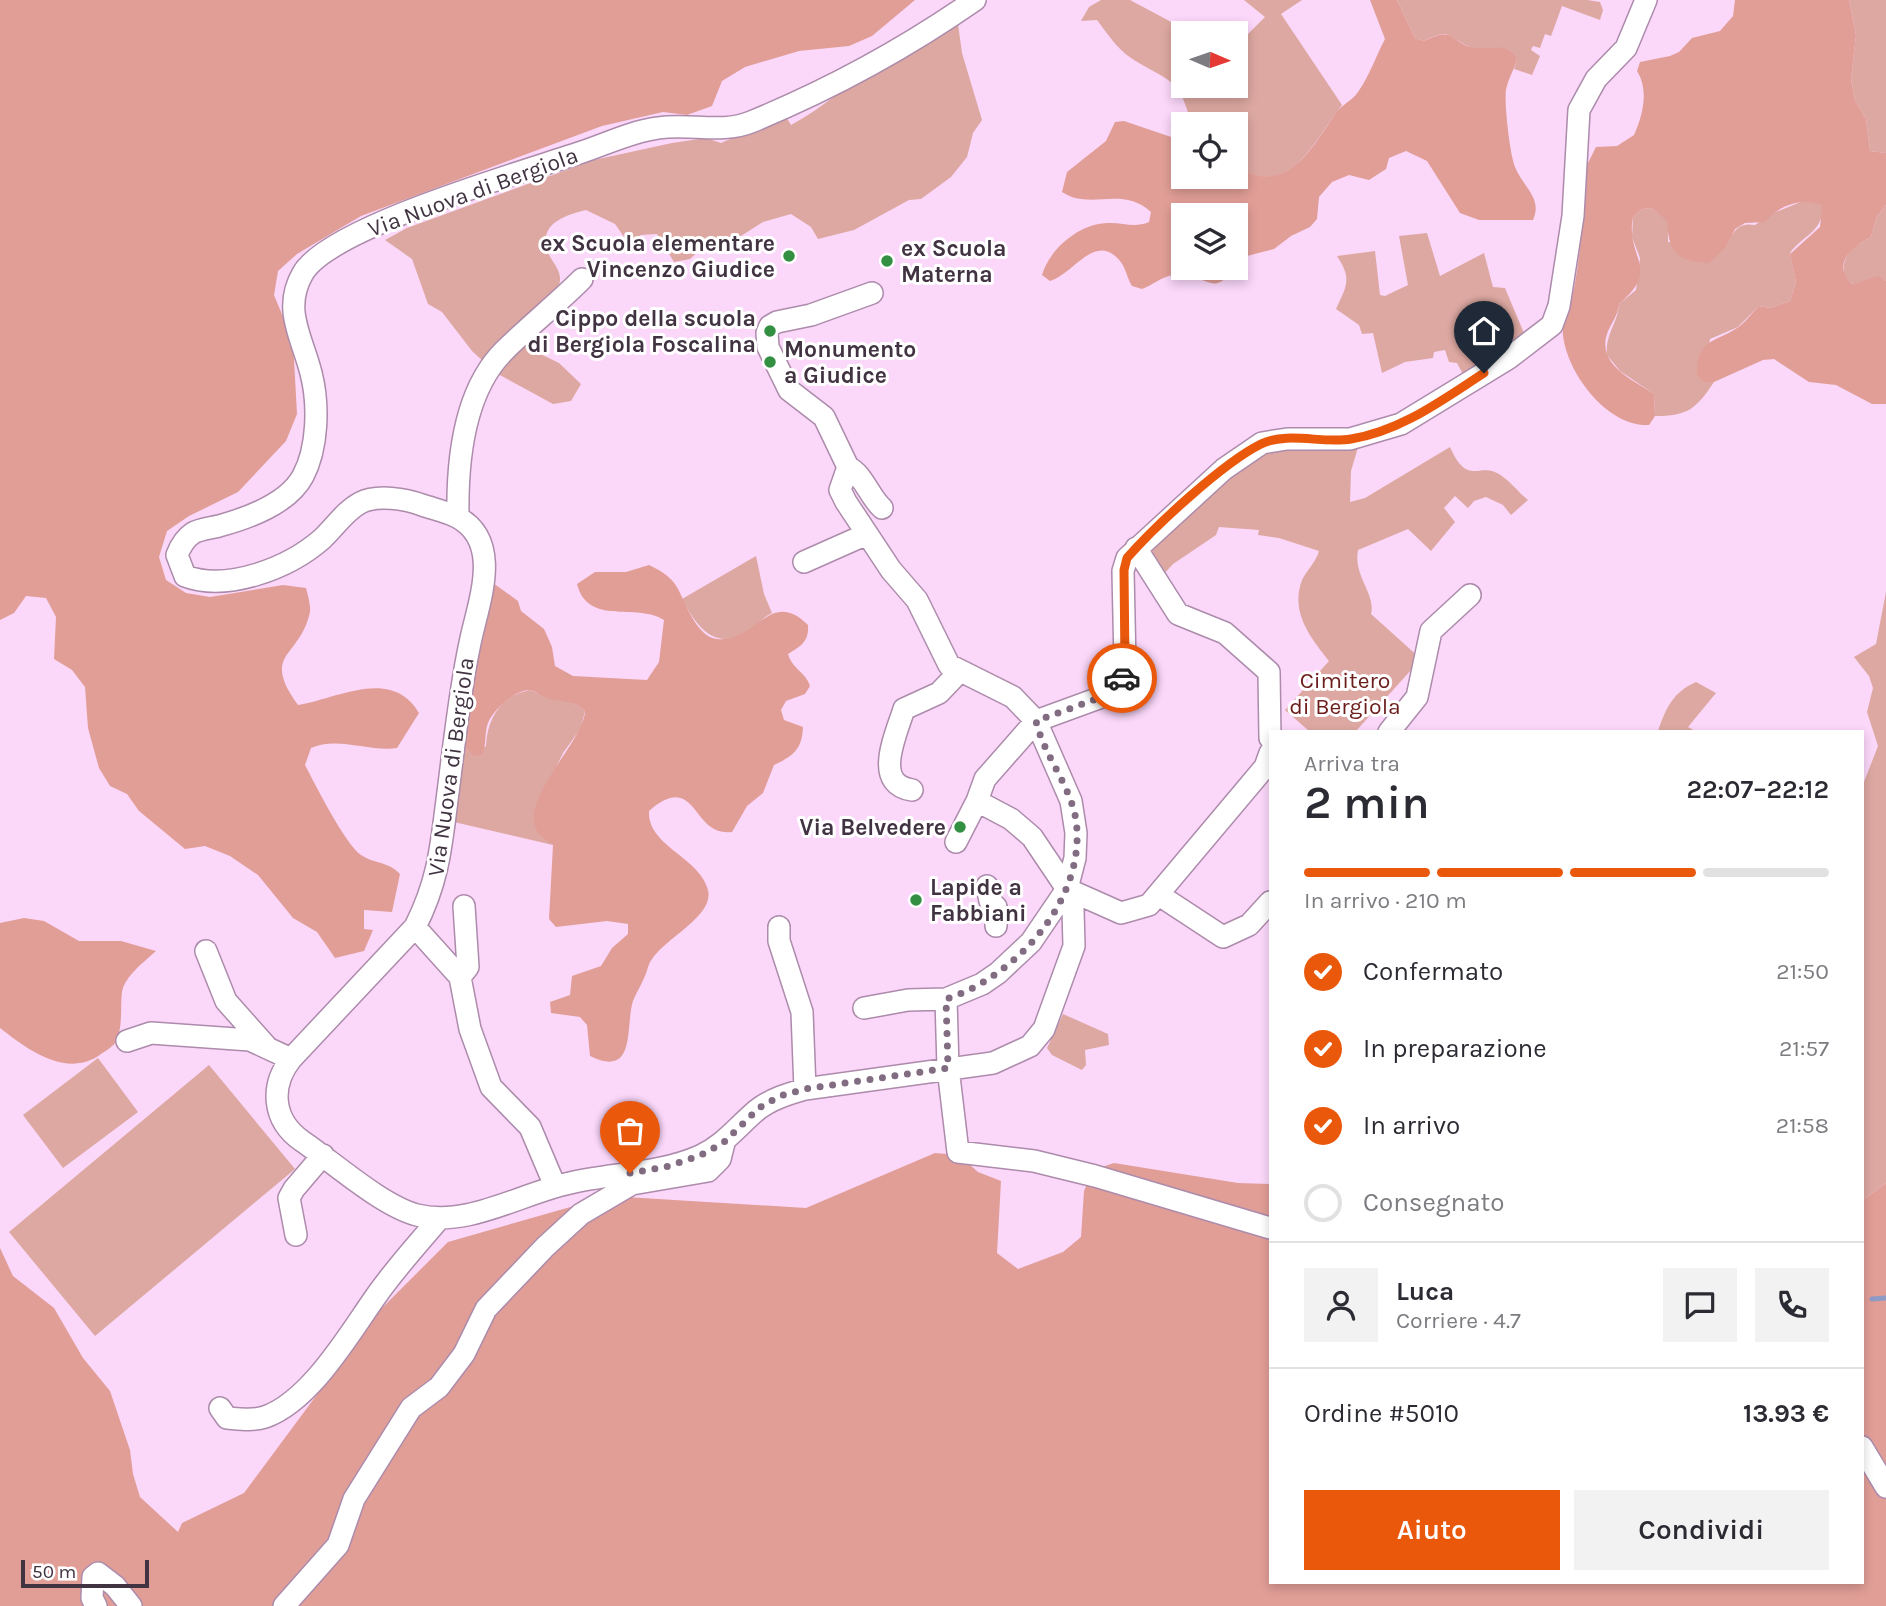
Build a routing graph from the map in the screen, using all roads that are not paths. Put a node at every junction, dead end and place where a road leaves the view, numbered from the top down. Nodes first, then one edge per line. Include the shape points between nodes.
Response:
1 (975, 0) edge
2 (1643, 8) edge
3 (582, 278) dead end
4 (873, 293) dead end
5 (848, 467) junction
6 (882, 508) dead end
7 (458, 517) junction
8 (867, 534) junction
9 (1136, 548) junction
10 (804, 562) dead end
11 (1471, 595) dead end
12 (960, 671) junction
13 (1036, 721) junction
14 (1270, 730) edge
15 (1391, 730) edge
16 (1269, 756) edge
17 (912, 790) dead end
18 (977, 801) junction
19 (956, 842) dead end
20 (988, 886) dead end
21 (1067, 889) junction
22 (1159, 895) junction
23 (1269, 903) edge
24 (464, 906) dead end
25 (996, 926) dead end
26 (415, 927) junction
27 (779, 927) dead end
28 (206, 951) dead end
29 (460, 977) junction
30 (946, 999) junction
31 (864, 1008) dead end
32 (127, 1041) dead end
33 (267, 1048) junction
34 (291, 1059) junction
35 (948, 1068) junction
36 (805, 1089) junction
37 (723, 1143) junction
38 (323, 1155) junction
39 (555, 1186) junction
40 (439, 1219) junction
41 (1269, 1228) edge
42 (296, 1235) dead end
43 (220, 1408) dead end
44 (1864, 1450) edge
45 (1886, 1487) edge
46 (96, 1606) edge
47 (131, 1606) edge
48 (284, 1606) edge

1 - 7 street, Via Nuova di Bergiola via 864,67 749,123 657,128 384,221 318,256 292,297 317,399 307,468 287,495 268,507 194,533 177,555 184,576 222,582 303,554 360,503 377,498 414,502
2 - 9 street via 1626,48 1600,73 1579,110 1573,216 1552,325 1433,406 1382,431 1350,439 1262,443 1224,469
3 - 7 street via 502,353 486,375 464,431 457,479
4 - 5 street via 777,322 767,333 768,347 789,390 824,417
5 - 6 street
5 - 8 street via 840,490
7 - 26 street, Via Nuova di Bergiola via 484,546 485,570 466,663 438,874
8 - 10 street
8 - 12 street via 917,600 949,665
9 - 13 street via 1124,570 1122,677 1099,698
9 - 14 street via 1178,614 1225,633 1269,672
11 - 15 street via 1431,631 1417,698
12 - 13 street via 1013,696
12 - 17 street via 939,694 904,709 888,768 900,788
13 - 18 street via 985,779
13 - 21 street via 1076,821 1075,858
16 - 22 street via 1265,767
18 - 19 street
18 - 21 street via 1025,829
20 - 25 street via 996,907
21 - 22 street via 1121,913 1142,909
21 - 30 street via 1025,949 982,984
21 - 35 street via 1074,946 1044,1029 1013,1057
22 - 23 street via 1223,937 1249,925
24 - 29 street via 468,967
26 - 29 street
26 - 34 street, Via Nuova di Bergiola
27 - 36 street via 779,941 802,1012
28 - 33 street via 226,1001
29 - 39 street via 470,1030 491,1087 530,1127
30 - 31 street
30 - 35 street
32 - 33 street via 151,1033 250,1040
33 - 34 street
34 - 38 street, Via Nuova di Bergiola via 277,1085 279,1114 298,1138
35 - 36 street
35 - 41 street via 958,1152 1034,1161
36 - 37 street via 759,1108
37 - 39 street, Via Nuova di Bergiola via 666,1167
37 - 48 street via 720,1159 708,1171 632,1184 581,1214 536,1256 486,1309 464,1354 439,1387 411,1408 354,1499 338,1545
38 - 40 street, Via Nuova di Bergiola via 397,1208
38 - 42 street via 289,1198
39 - 40 street, Via Nuova di Bergiola
40 - 43 street via 374,1297 341,1348 297,1395 265,1417 227,1418
44 - 45 street
46 - 47 street via 93,1577 98,1573

